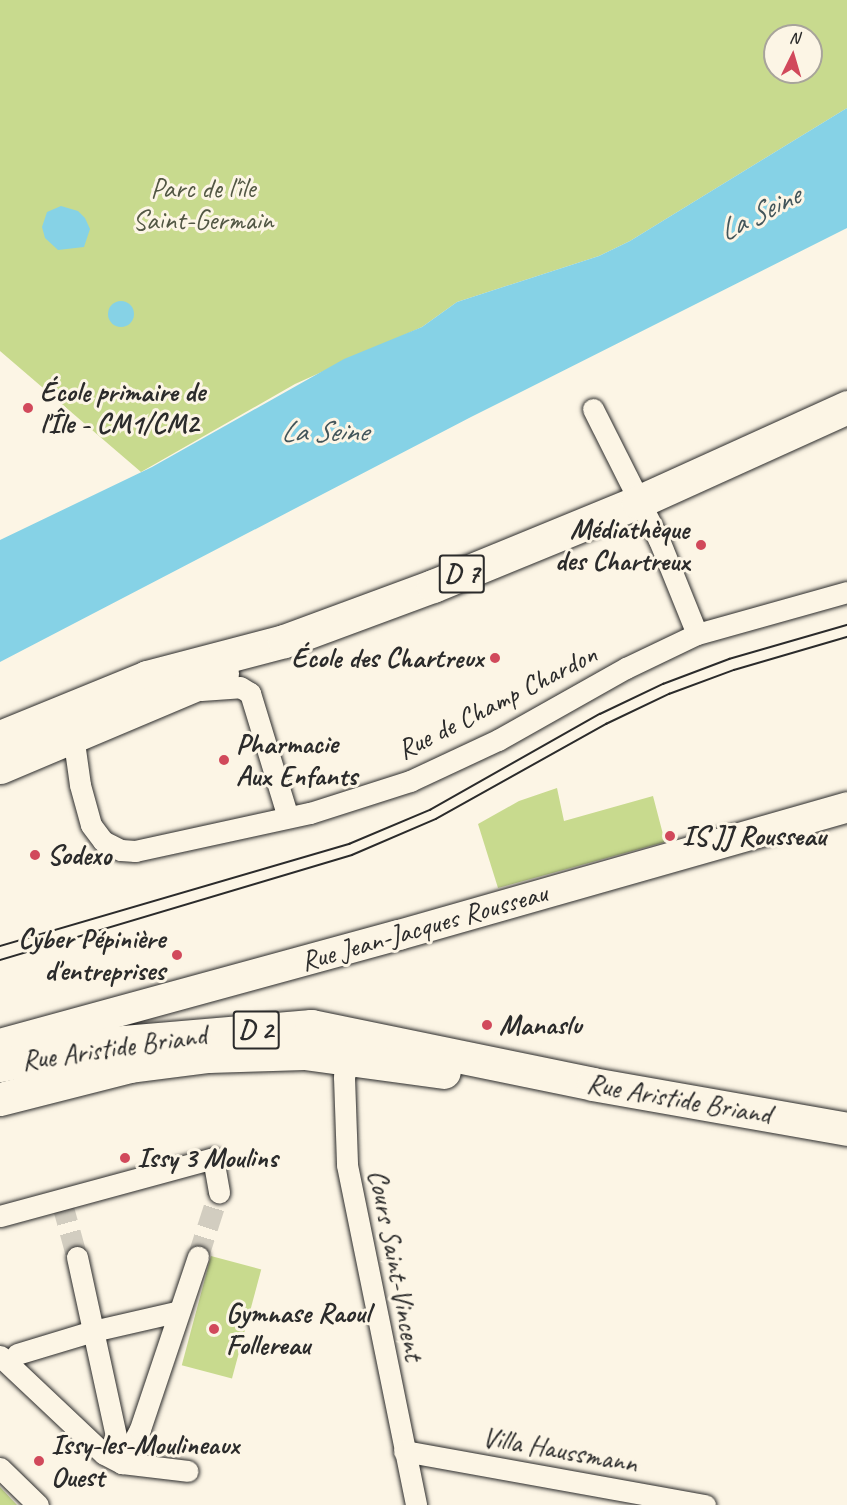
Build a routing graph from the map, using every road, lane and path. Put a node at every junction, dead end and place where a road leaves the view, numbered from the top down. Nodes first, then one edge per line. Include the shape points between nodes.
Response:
1 (847, 407) edge
2 (593, 409) dead end
3 (638, 502) junction
4 (847, 592) edge
5 (697, 634) junction
6 (284, 641) junction
7 (185, 691) junction
8 (73, 735) junction
9 (0, 737) edge
10 (0, 767) edge
11 (847, 807) edge
12 (288, 818) junction
13 (0, 1044) edge
14 (351, 1047) junction
15 (0, 1065) edge
16 (0, 1099) edge
17 (847, 1129) edge
18 (219, 1192) tunnel mouth
19 (0, 1216) edge
20 (77, 1257) tunnel mouth
21 (198, 1257) tunnel mouth
22 (176, 1312) junction
23 (93, 1330) junction
24 (6, 1353) edge
25 (404, 1451) junction
26 (122, 1463) junction
27 (0, 1468) edge
28 (188, 1471) dead end
29 (38, 1505) edge
30 (416, 1505) edge
31 (705, 1505) edge

1 - 3 main road, D 7
2 - 3 street
3 - 5 street via 659,540
3 - 6 main road, D 7 via 433,586
4 - 5 street, Rue de Champ Chardon
5 - 12 street, Rue de Champ Chardon via 626,668 454,762 360,798
6 - 7 main road, D 7
6 - 9 main road, D 7 via 147,677
7 - 8 main road, D 7
7 - 12 street via 240,687 250,693
8 - 10 main road, D 7
8 - 12 street, Rue de Champ Chardon via 91,825 103,841 121,850 155,847
11 - 13 street, Rue Jean-Jacques Rousseau
14 - 15 main road, Rue Aristide Briand / D 2 via 311,1026 112,1043
14 - 16 main road, Rue Aristide Briand / D 2 via 304,1053 208,1056 130,1066
14 - 17 main road, Rue Aristide Briand / D 2 via 511,1067
14 - 25 street, Cours Saint-Vincent via 344,1077 347,1165
18 - 19 street via 213,1158
20 - 23 street
21 - 22 street
22 - 23 street
22 - 26 street via 140,1429
23 - 24 street
23 - 26 street
24 - 26 street via 23,1377 104,1454
25 - 30 street, Cours Saint-Vincent
25 - 31 street, Villa Haussmann
26 - 28 street
27 - 29 street

